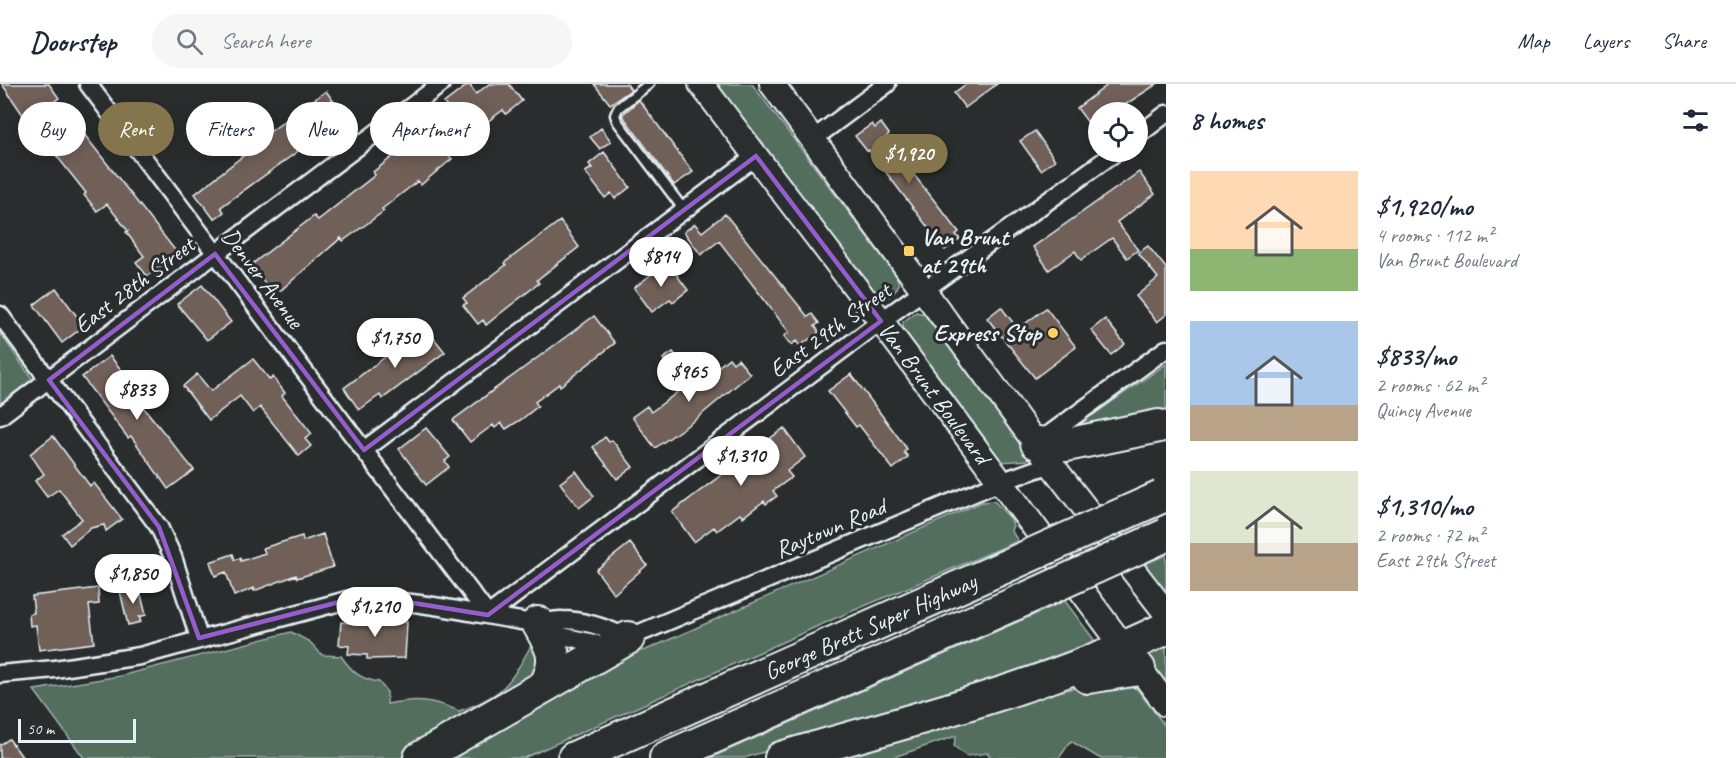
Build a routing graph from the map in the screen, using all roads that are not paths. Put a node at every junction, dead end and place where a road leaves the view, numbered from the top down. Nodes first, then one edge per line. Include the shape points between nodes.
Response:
1 (88, 84) edge
2 (441, 84) edge
3 (649, 84) edge
4 (701, 84) edge
5 (772, 84) edge
6 (886, 84) edge
7 (1166, 114) edge
8 (1148, 128) edge
9 (813, 138) junction
10 (756, 156) junction
11 (1102, 162) edge
12 (684, 210) junction
13 (215, 254) junction
14 (925, 291) junction
15 (0, 315) edge
16 (881, 321) junction
17 (1166, 349) edge
18 (49, 380) junction
19 (0, 416) edge
20 (1162, 425) edge
21 (364, 450) junction
22 (1044, 453) junction
23 (1000, 482) junction
24 (1163, 496) edge
25 (1166, 536) edge
26 (1166, 613) edge
27 (488, 615) junction
28 (538, 623) junction
29 (1166, 628) edge
30 (199, 638) junction
31 (628, 638) junction
32 (1131, 659) junction
33 (0, 674) edge
34 (546, 685) junction
35 (1166, 704) edge
36 (420, 758) edge
37 (574, 758) edge
38 (666, 758) edge
39 (781, 758) edge

1 - 13 street, Denver Avenue
2 - 13 street, East 28th Street
3 - 12 lane via 615,114
4 - 10 main road, Van Brunt Boulevard
5 - 9 main road
6 - 9 street
7 - 8 street
9 - 14 main road
10 - 12 street
10 - 16 main road, Van Brunt Boulevard
11 - 14 street, East 29th Street
12 - 21 street
13 - 18 street, East 28th Street
13 - 21 street, Denver Avenue
14 - 16 street, East 29th Street
14 - 22 main road
15 - 18 street
16 - 23 main road, Van Brunt Boulevard
16 - 27 street, East 29th Street
17 - 22 street, Raytown Road
18 - 19 street, East 28th Street
18 - 30 street via 159,526
20 - 22 highway
21 - 27 street, Denver Avenue
22 - 23 street, Raytown Road
22 - 26 main road
23 - 31 street, Raytown Road
23 - 32 main road, Van Brunt Boulevard
24 - 37 highway, George Brett Super Highway, bridge
25 - 38 highway, George Brett Super Highway, bridge
27 - 28 street, Raytown Road
27 - 30 street, Raytown Road via 382,598 347,600
28 - 31 street, Raytown Road via 558,635 603,645
28 - 34 highway via 551,646 554,666
29 - 32 highway
30 - 33 street, Raytown Road via 140,656
31 - 34 highway
32 - 35 main road, Van Brunt Boulevard
32 - 39 highway
34 - 36 highway

